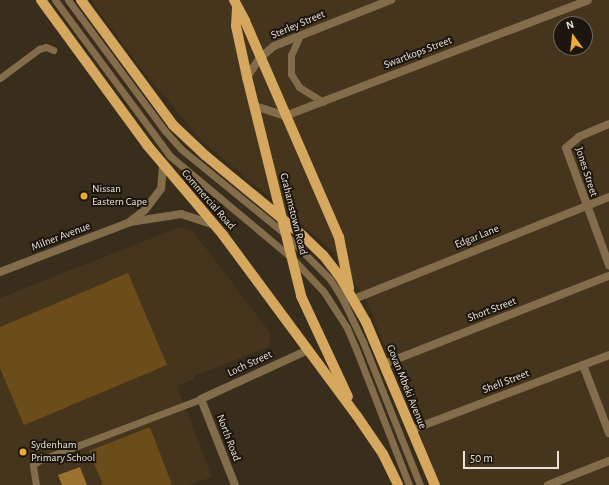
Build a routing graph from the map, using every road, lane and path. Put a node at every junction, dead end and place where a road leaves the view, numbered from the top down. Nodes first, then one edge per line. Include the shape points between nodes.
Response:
1 (41, 0) edge
2 (55, 0) edge
3 (68, 0) edge
4 (81, 0) edge
5 (391, 0) edge
6 (588, 0) edge
7 (235, 4) edge
8 (300, 35) junction
9 (53, 50) dead end
10 (260, 58) junction
11 (247, 77) junction
12 (0, 78) edge
13 (322, 102) junction
14 (255, 106) junction
15 (285, 116) junction
16 (609, 124) edge
17 (163, 166) junction
18 (609, 197) edge
19 (586, 206) junction
20 (281, 217) junction
21 (130, 222) junction
22 (215, 225) junction
23 (284, 233) junction
24 (291, 257) junction
25 (609, 265) edge
26 (0, 272) edge
27 (609, 276) edge
28 (352, 294) junction
29 (308, 350) junction
30 (609, 355) edge
31 (384, 364) junction
32 (583, 365) junction
33 (202, 399) junction
34 (357, 416) junction
35 (411, 430) junction
36 (609, 433) edge
37 (609, 461) edge
38 (36, 485) edge
39 (235, 485) edge
40 (398, 485) edge
41 (409, 485) edge
42 (420, 485) edge
43 (435, 485) edge
44 (548, 485) edge

1 - 17 main road, Commercial Road
2 - 24 lane via 170,156
3 - 23 lane via 181,150
4 - 20 main road via 172,125
5 - 8 street, Sterley Street
6 - 13 street, Swartkops Street
7 - 10 main road, Grahamstown Road
7 - 11 main road, Grahamstown Road via 236,26
8 - 10 street, Sterley Street via 274,46
8 - 13 lane via 291,55 291,74 306,93
9 - 12 lane via 39,48
10 - 11 street, Sterley Street
10 - 15 main road, Grahamstown Road
11 - 14 main road, Grahamstown Road
13 - 15 street, Swartkops Street
14 - 15 street
14 - 20 main road, Grahamstown Road
15 - 28 main road, Grahamstown Road via 339,237
16 - 19 street, Jones Street via 578,137 566,148
17 - 21 street, Milner Avenue via 161,190 145,210
17 - 22 main road, Commercial Road
18 - 19 street, Edgar Lane
19 - 25 street
19 - 28 street, Edgar Lane
20 - 23 main road, Grahamstown Road
20 - 28 main road via 323,255
21 - 22 street, Milner Avenue via 181,214
21 - 26 street, Milner Avenue
22 - 29 main road, Commercial Road
23 - 24 main road, Grahamstown Road
23 - 42 lane via 319,267 343,300 363,342
24 - 34 main road, Grahamstown Road via 309,317
24 - 41 lane via 324,292 347,328
27 - 31 street, Short Street
28 - 31 main road, Govan Mbeki Avenue
29 - 33 street, Loch Street
29 - 34 main road, Commercial Road
30 - 32 street, Shell Street
31 - 35 main road, Govan Mbeki Avenue
32 - 35 street, Shell Street
32 - 36 street
33 - 38 lane via 40,460 33,465 32,471
33 - 39 street, North Road
34 - 40 main road via 380,449
35 - 43 main road, Govan Mbeki Avenue
37 - 44 street

